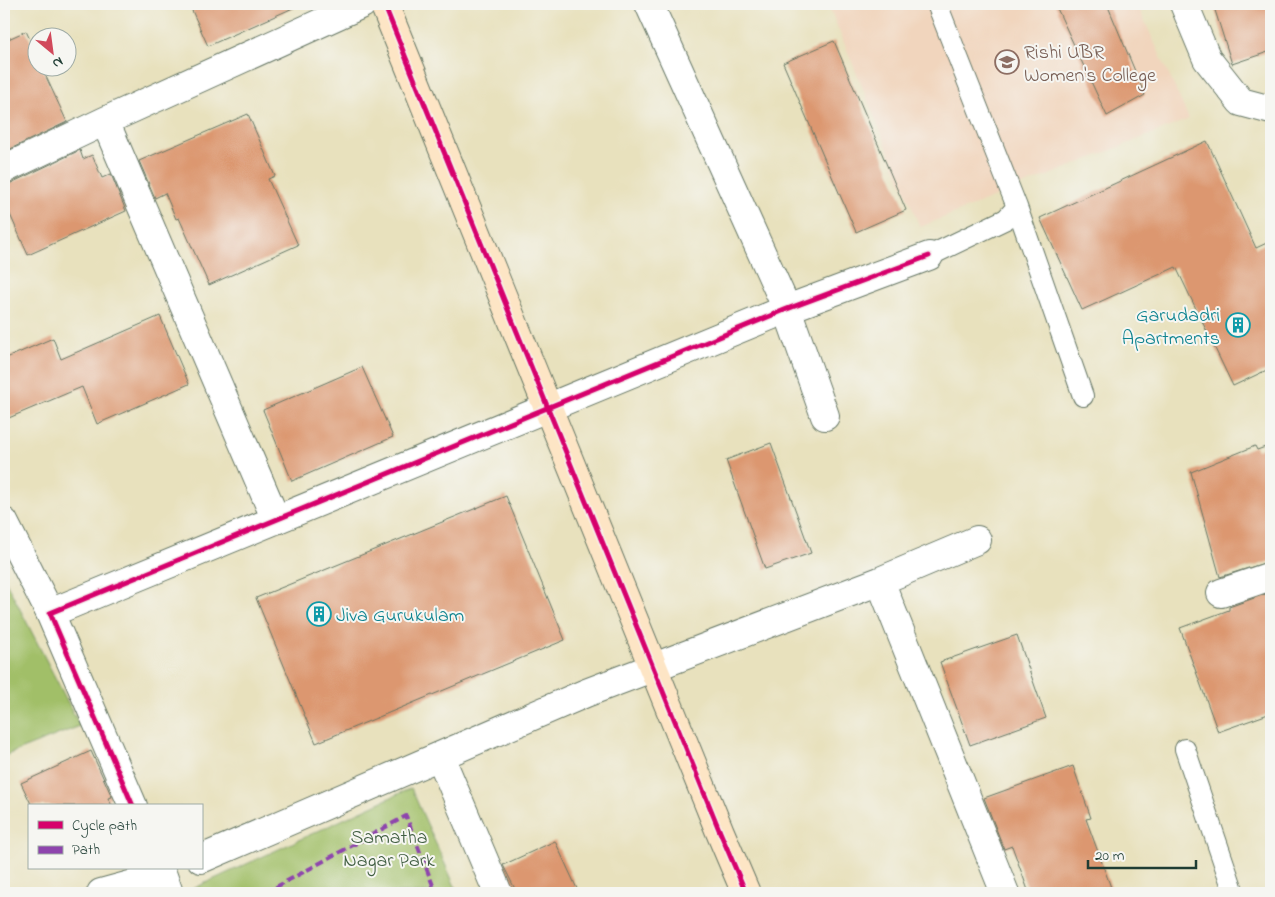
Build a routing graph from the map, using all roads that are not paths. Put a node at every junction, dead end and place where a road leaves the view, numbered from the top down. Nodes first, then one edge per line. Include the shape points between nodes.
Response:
1 (362, 4) edge
2 (384, 4) edge
3 (649, 4) edge
4 (938, 4) edge
5 (1184, 4) edge
6 (1271, 110) edge
7 (105, 120) junction
8 (4, 169) edge
9 (1017, 207) junction
10 (929, 256) joint
11 (787, 309) junction
12 (1083, 396) dead end
13 (548, 407) junction
14 (826, 416) dead end
15 (276, 520) junction
16 (4, 522) edge
17 (977, 540) dead end
18 (1271, 576) edge
19 (880, 581) junction
20 (1221, 593) dead end
21 (50, 613) junction
22 (653, 666) junction
23 (1185, 749) dead end
24 (440, 756) junction
25 (132, 804) edge
26 (202, 859) edge
27 (168, 876) edge
28 (101, 893) edge
29 (498, 893) edge
30 (746, 893) edge
31 (1005, 893) edge
32 (1234, 893) edge

1 - 7 street
2 - 13 street
3 - 11 street
4 - 9 lane
5 - 6 street via 1207,59 1241,102
7 - 8 street
7 - 15 street
9 - 10 lane via 1006,219
9 - 12 lane
10 - 11 street
11 - 13 street
11 - 14 street
13 - 15 street
13 - 22 street
15 - 21 street
16 - 21 street
17 - 19 street
18 - 20 street
19 - 22 street
19 - 31 street
21 - 25 street
22 - 24 street
22 - 30 street
23 - 32 lane
24 - 26 street
24 - 29 street
27 - 28 street

